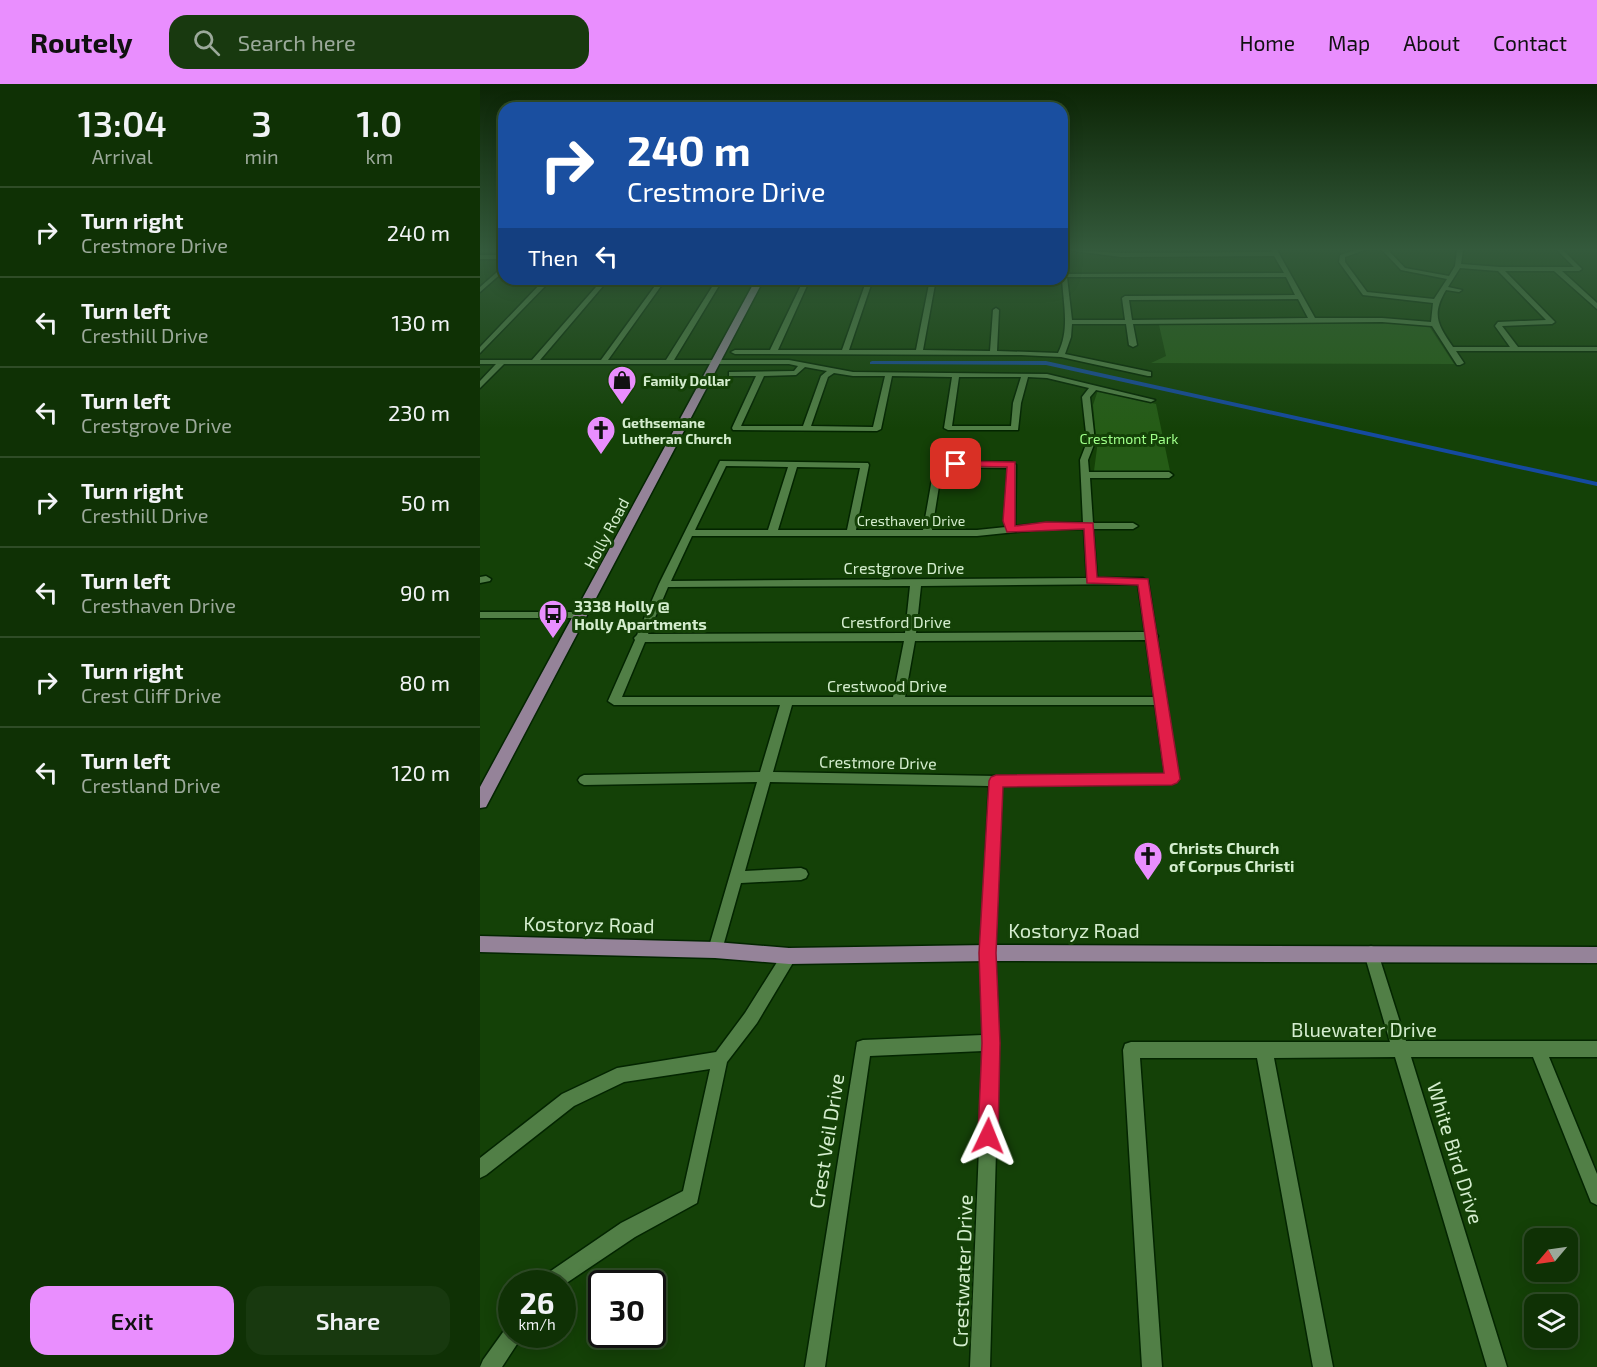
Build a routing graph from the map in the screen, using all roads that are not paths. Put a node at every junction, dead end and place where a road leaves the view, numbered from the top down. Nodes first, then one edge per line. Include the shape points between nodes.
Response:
1 (519, 310) edge
2 (580, 310) edge
3 (641, 310) edge
4 (701, 310) edge
5 (743, 310) edge
6 (793, 310) edge
7 (859, 310) edge
8 (927, 310) edge
9 (996, 310) dead end
10 (1067, 310) edge
11 (1127, 310) edge
12 (1307, 310) edge
13 (1435, 310) edge
14 (1540, 310) edge
15 (1313, 321) junction
16 (1068, 322) junction
17 (1130, 322) junction
18 (1434, 324) junction
19 (1133, 345) dead end
20 (1515, 348) junction
21 (1450, 349) junction
22 (1597, 349) edge
23 (480, 351) edge
24 (735, 352) dead end
25 (773, 352) junction
26 (845, 352) junction
27 (860, 352) junction
28 (919, 352) junction
29 (993, 353) junction
30 (1062, 356) junction
31 (480, 362) edge
32 (502, 362) junction
33 (715, 362) junction
34 (534, 363) junction
35 (602, 363) junction
36 (668, 363) junction
37 (1460, 363) dead end
38 (804, 364) junction
39 (831, 371) junction
40 (796, 373) junction
41 (732, 374) dead end
42 (761, 374) junction
43 (853, 374) junction
44 (889, 374) junction
45 (956, 374) junction
46 (1148, 374) dead end
47 (1025, 375) junction
48 (480, 386) edge
49 (1094, 387) junction
50 (1151, 400) dead end
51 (806, 428) junction
52 (793, 464) junction
53 (1085, 475) junction
54 (1169, 475) dead end
55 (1089, 526) junction
56 (1133, 526) dead end
57 (1011, 530) junction
58 (689, 533) junction
59 (772, 533) junction
60 (851, 533) junction
61 (927, 533) junction
62 (916, 581) junction
63 (1092, 581) junction
64 (664, 584) junction
65 (480, 615) edge
66 (581, 615) junction
67 (1153, 636) junction
68 (639, 638) junction
69 (909, 638) junction
70 (787, 701) junction
71 (1160, 701) junction
72 (898, 702) junction
73 (765, 777) junction
74 (584, 780) dead end
75 (996, 781) junction
76 (480, 802) edge
77 (801, 874) dead end
78 (738, 877) junction
79 (480, 944) edge
80 (715, 950) junction
81 (988, 953) junction
82 (1371, 953) junction
83 (1597, 955) edge
84 (789, 956) junction
85 (991, 1043) junction
86 (1538, 1049) junction
87 (1597, 1049) edge
88 (1264, 1050) junction
89 (1401, 1050) junction
90 (720, 1059) junction
91 (480, 1169) edge
92 (1597, 1196) edge
93 (569, 1270) edge
94 (504, 1348) edge
95 (490, 1367) edge
96 (815, 1367) edge
97 (980, 1367) edge
98 (1152, 1367) edge
99 (1323, 1367) edge
100 (1497, 1367) edge

1 - 23 street
2 - 34 street
3 - 35 street
4 - 36 street
5 - 33 main road, Holly Road
6 - 25 street
7 - 26 street
8 - 28 street
9 - 29 street
10 - 16 street
11 - 17 street
12 - 15 street
13 - 18 street
14 - 20 street via 1552,322 1500,322 1498,326
15 - 17 street
15 - 18 street
16 - 17 street
16 - 30 street via 1067,347
17 - 19 street
18 - 21 street
20 - 21 street
20 - 22 street
21 - 37 street
24 - 25 street
25 - 26 street
26 - 27 street
27 - 28 street
27 - 43 street
28 - 29 street
29 - 30 street
30 - 46 street
31 - 32 street
32 - 34 street
32 - 48 street
33 - 36 street
33 - 38 street
33 - 66 main road, Holly Road
34 - 35 street
35 - 36 street
38 - 39 street
38 - 40 street
39 - 40 street
39 - 43 street
39 - 51 street via 825,376
40 - 42 street
41 - 42 street
42 - 51 street via 736,428
43 - 44 street
44 - 45 street
44 - 51 street via 877,429
45 - 47 street
45 - 47 street via 948,428 1015,429
47 - 49 street
49 - 50 street
49 - 53 street via 1086,397 1090,442 1084,460
52 - 58 street via 723,463
52 - 59 street
52 - 60 street via 865,465
53 - 54 street
53 - 55 street
55 - 56 street, Cresthaven Drive
55 - 57 street, Cresthaven Drive
55 - 63 street
57 - 61 street, Cresthaven Drive
57 - 61 street via 1012,465 938,464
58 - 59 street, Cresthaven Drive
58 - 64 street
59 - 60 street, Cresthaven Drive
60 - 61 street, Cresthaven Drive
62 - 63 street, Crestgrove Drive
62 - 64 street, Crestgrove Drive
62 - 69 street
63 - 67 street, Crestgrove Drive via 1143,581
64 - 68 street
65 - 66 street
66 - 76 main road, Holly Road
67 - 69 street, Crestford Drive
67 - 71 street
68 - 69 street, Crestford Drive
68 - 70 street, Crestwood Drive via 614,701
69 - 72 street
70 - 72 street, Crestwood Drive
70 - 73 street
71 - 72 street, Crestwood Drive
71 - 75 street, Crestmore Drive via 1172,779
73 - 74 street, Crestmore Drive
73 - 75 street, Crestmore Drive
73 - 78 street
75 - 81 street, Crestwater Drive
77 - 78 street
78 - 80 street
79 - 80 main road, Kostoryz Road
80 - 84 main road, Kostoryz Road
81 - 82 main road, Kostoryz Road
81 - 84 main road, Kostoryz Road
81 - 85 street, Crestwater Drive
82 - 83 main road, Kostoryz Road
82 - 89 street, White Bird Drive
84 - 90 street
85 - 96 street, Crest Veil Drive via 863,1048
85 - 97 street, Crestwater Drive
86 - 87 street, Bluewater Drive
86 - 89 street, Bluewater Drive
86 - 92 street
88 - 89 street, Bluewater Drive
88 - 98 street, Bluewater Drive via 1131,1050
88 - 99 street
89 - 100 street, White Bird Drive
90 - 91 street via 623,1074 568,1100
90 - 93 street via 691,1197 628,1230
94 - 95 street

